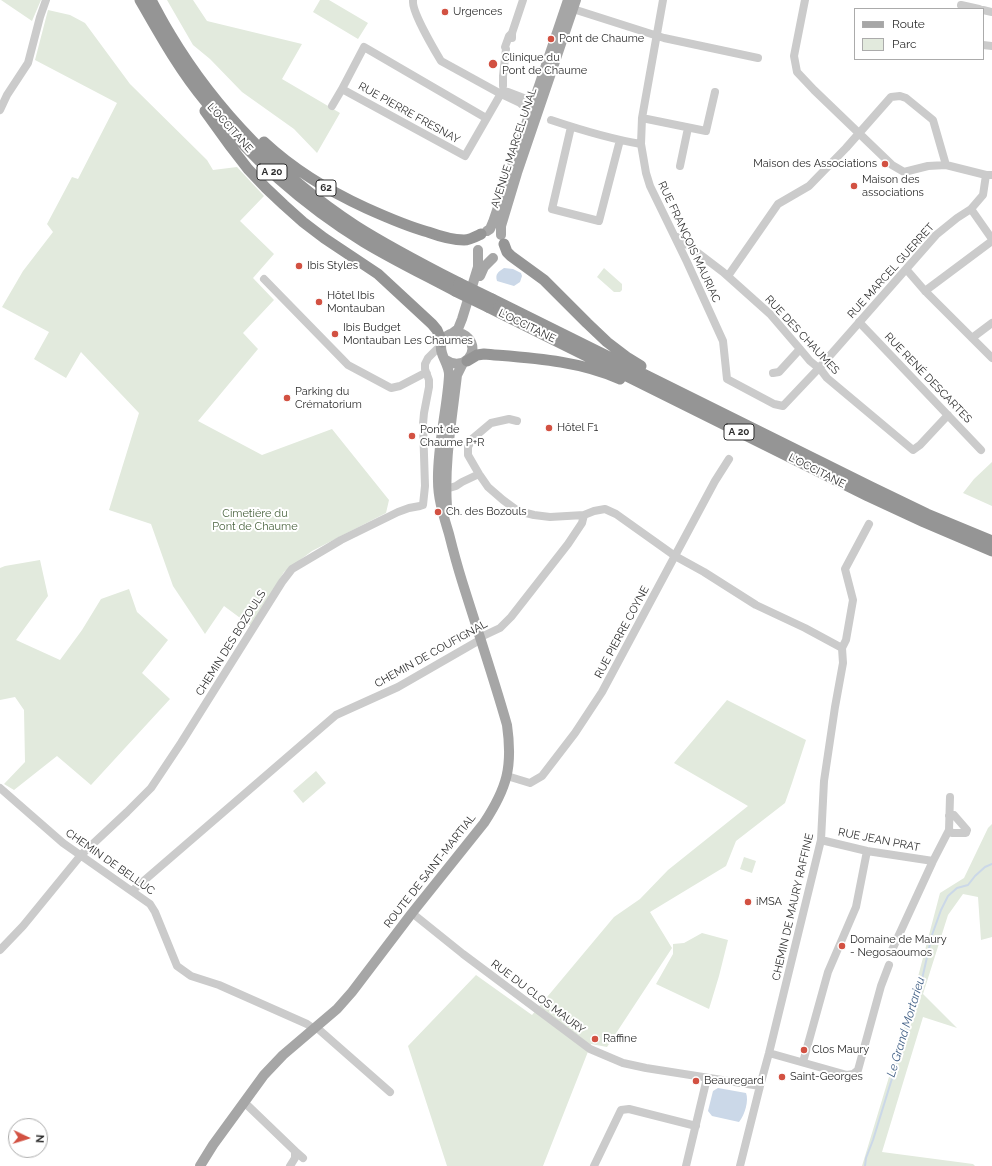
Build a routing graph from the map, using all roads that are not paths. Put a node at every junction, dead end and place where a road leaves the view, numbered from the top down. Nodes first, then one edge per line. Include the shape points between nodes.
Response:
1 (46, 0) edge
2 (140, 0) edge
3 (151, 0) edge
4 (523, 0) edge
5 (663, 0) edge
6 (805, 0) edge
7 (413, 1) edge
8 (572, 2) edge
9 (961, 5) edge
10 (974, 8) edge
11 (657, 35) junction
12 (758, 58) dead end
13 (178, 63) junction
14 (200, 79) junction
15 (342, 88) junction
16 (500, 89) junction
17 (715, 92) dead end
18 (532, 101) junction
19 (332, 106) dead end
20 (0, 110) edge
21 (529, 115) junction
22 (486, 118) junction
23 (642, 118) junction
24 (551, 120) dead end
25 (571, 127) junction
26 (688, 128) junction
27 (859, 133) junction
28 (620, 140) junction
29 (641, 144) junction
30 (946, 165) junction
31 (680, 166) dead end
32 (517, 173) junction
33 (989, 175) edge
34 (971, 209) junction
35 (484, 232) junction
36 (675, 235) junction
37 (503, 240) junction
38 (992, 240) edge
39 (478, 250) junction
40 (493, 258) junction
41 (906, 269) junction
42 (728, 276) junction
43 (264, 279) dead end
44 (457, 287) junction
45 (925, 290) junction
46 (859, 322) junction
47 (992, 323) edge
48 (468, 338) junction
49 (972, 338) junction
50 (444, 341) junction
51 (800, 349) junction
52 (992, 358) edge
53 (445, 360) junction
54 (426, 361) junction
55 (465, 362) junction
56 (819, 368) junction
57 (773, 373) dead end
58 (427, 374) junction
59 (676, 396) junction
60 (948, 415) junction
61 (518, 421) dead end
62 (441, 443) junction
63 (981, 450) dead end
64 (729, 459) dead end
65 (479, 474) junction
66 (446, 475) junction
67 (462, 482) junction
68 (446, 489) junction
69 (584, 515) junction
70 (869, 524) dead end
71 (448, 533) junction
72 (992, 541) edge
73 (992, 551) edge
74 (676, 556) junction
75 (480, 638) junction
76 (842, 648) junction
77 (507, 776) junction
78 (0, 788) edge
79 (950, 797) dead end
80 (949, 816) junction
81 (949, 830) junction
82 (822, 840) junction
83 (867, 851) junction
84 (81, 855) junction
85 (933, 861) junction
86 (132, 891) junction
87 (412, 913) junction
88 (0, 950) edge
89 (892, 950) dead end
90 (889, 965) dead end
91 (315, 1028) junction
92 (769, 1053) junction
93 (803, 1062) junction
94 (707, 1078) junction
95 (760, 1086) junction
96 (390, 1092) dead end
97 (244, 1102) junction
98 (696, 1126) junction
99 (295, 1150) junction
100 (303, 1158) dead end
101 (200, 1166) edge
102 (290, 1166) edge
103 (594, 1166) edge
104 (686, 1166) edge
105 (740, 1166) edge

1 - 20 street via 28,63
2 - 13 highway, L'OCCITANE / A 20
3 - 14 highway, L'OCCITANE / A 20 via 170,35
4 - 16 street via 506,49
5 - 11 street, RUE FRANÇOIS MAURIAC
6 - 27 street via 794,56 798,72
7 - 16 street via 412,6 418,19 441,61 486,86
8 - 11 street
8 - 18 main road, AVENUE MARCEL UNAL
8 - 32 main road, AVENUE MARCEL UNAL
9 - 10 street
11 - 12 street
11 - 23 street, RUE FRANÇOIS MAURIAC
13 - 44 highway, L'OCCITANE / A 20 via 205,102 230,130 258,159 307,202 364,242 395,260
13 - 50 highway via 192,93 231,148 266,188 303,222 378,274 432,324
14 - 35 highway, 62 via 273,151 342,197 387,218 434,234 464,240
14 - 44 highway, L'OCCITANE / A 20 via 238,126 299,184 357,227
15 - 19 street
15 - 22 street, RUE PIERRE FRESNAY via 465,156
15 - 22 street, RUE PIERRE FRESNAY via 364,47
16 - 18 street
16 - 21 street via 524,105
16 - 22 street, RUE PIERRE FRESNAY
17 - 26 street via 706,131
18 - 21 main road, AVENUE MARCEL UNAL
18 - 32 street via 536,111
21 - 35 main road, AVENUE MARCEL UNAL via 493,222 490,229
23 - 26 street
23 - 29 street, RUE FRANÇOIS MAURIAC
24 - 25 street
25 - 28 street
25 - 28 street via 552,209 599,221
26 - 31 street
27 - 30 street via 892,165 904,172
27 - 30 street via 891,97 906,98 933,120
27 - 42 street via 809,186 778,204
28 - 29 street
29 - 36 street, RUE FRANÇOIS MAURIAC via 650,186
30 - 33 street
32 - 37 main road, AVENUE MARCEL UNAL via 501,226
33 - 34 street, RUE MARCEL GUERRET via 983,195
34 - 38 street
34 - 41 street, RUE MARCEL GUERRET via 936,235
35 - 37 main road via 495,231
35 - 39 main road via 477,242
36 - 42 street, RUE DES CHAUMES
36 - 56 street, RUE FRANÇOIS MAURIAC via 723,341 728,380 774,404 783,406
37 - 40 main road via 501,253
37 - 59 highway via 511,256 544,280 606,342 658,376
38 - 45 street
39 - 40 main road
39 - 50 main road via 478,267 462,319 458,328
40 - 48 main road via 481,272 467,324
41 - 45 street
41 - 46 street, RUE MARCEL GUERRET
42 - 51 street, RUE DES CHAUMES via 770,314
43 - 58 street via 348,365 391,388
44 - 59 highway, L'OCCITANE / A 20, bridge
45 - 49 street
46 - 56 street, RUE MARCEL GUERRET
46 - 60 street, RUE RENÉ DESCARTES
47 - 49 street
48 - 50 main road via 455,333
48 - 55 main road via 472,352
49 - 52 street
50 - 53 main road via 441,350
50 - 54 street
51 - 56 street, RUE DES CHAUMES
51 - 57 street via 779,372
53 - 54 street via 433,358
53 - 55 main road via 454,364
53 - 62 main road, ROUTE DE SAINT-MARTIAL via 450,374
54 - 58 street, CHEMIN DES BOZOULS
55 - 59 highway via 484,354 569,364 615,377 644,390
55 - 66 main road, ROUTE DE SAINT-MARTIAL via 457,375
56 - 60 street, RUE DES CHAUMES via 827,378 913,450
58 - 84 street, CHEMIN DES BOZOULS via 429,387 424,420 423,505 409,508 341,540 292,569 151,788
59 - 72 highway, L'OCCITANE / A 20 via 904,503
59 - 73 highway, L'OCCITANE / A 20 via 874,499
60 - 63 street, RUE RENÉ DESCARTES
61 - 65 street via 509,419 491,423 472,439 468,455
62 - 68 main road via 441,483
62 - 71 main road, ROUTE DE SAINT-MARTIAL via 438,483
64 - 74 street, RUE PIERRE COYNE
65 - 67 street
65 - 69 street via 493,491 518,511 550,517
66 - 67 street via 451,481
66 - 68 main road, ROUTE DE SAINT-MARTIAL
67 - 68 street
68 - 71 main road, ROUTE DE SAINT-MARTIAL
69 - 74 street via 605,509
69 - 75 street, CHEMIN DE COUFIGNAL via 582,523 568,544 511,617 500,628
70 - 76 street, CHEMIN DE MAURY RAFFINE via 845,569 853,600 846,640
71 - 75 main road, ROUTE DE SAINT-MARTIAL
74 - 76 street via 756,605
74 - 77 street, RUE PIERRE COYNE via 602,692 542,776 530,783
75 - 77 main road, ROUTE DE SAINT-MARTIAL via 507,725 510,746
75 - 86 street, CHEMIN DE COUFIGNAL via 398,687 336,715
76 - 82 street, CHEMIN DE MAURY RAFFINE via 843,663 824,781
77 - 87 main road, ROUTE DE SAINT-MARTIAL via 502,793 484,823
78 - 84 street, CHEMIN DE BELLUC via 63,844
79 - 80 street
80 - 81 street
80 - 81 street via 954,815 967,830 966,833 952,833
81 - 85 street
82 - 83 street, RUE JEAN PRAT
82 - 92 street, CHEMIN DE MAURY RAFFINE
83 - 85 street, RUE JEAN PRAT
83 - 93 street via 856,907 828,972
84 - 86 street, CHEMIN DE BELLUC
84 - 88 street, CHEMIN DES BOZOULS
85 - 89 street
86 - 91 street, CHEMIN DE BELLUC via 150,904 155,912 176,966 191,976 219,985
87 - 91 main road, ROUTE DE SAINT-MARTIAL via 352,992
87 - 94 street, RUE DU CLOS MAURY via 590,1049 623,1063
90 - 93 street via 858,1070 847,1075
91 - 96 street, CHEMIN DE BELLUC
91 - 97 main road, ROUTE DE SAINT-MARTIAL via 273,1064
92 - 93 street
92 - 95 street, CHEMIN DE MAURY RAFFINE
94 - 95 street, RUE DU CLOS MAURY
94 - 98 street
95 - 105 street, CHEMIN DE MAURY RAFFINE
97 - 99 street
97 - 101 main road, ROUTE DE SAINT-MARTIAL
98 - 103 street via 629,1109 621,1110
98 - 104 street
99 - 100 street
99 - 102 street via 295,1158

